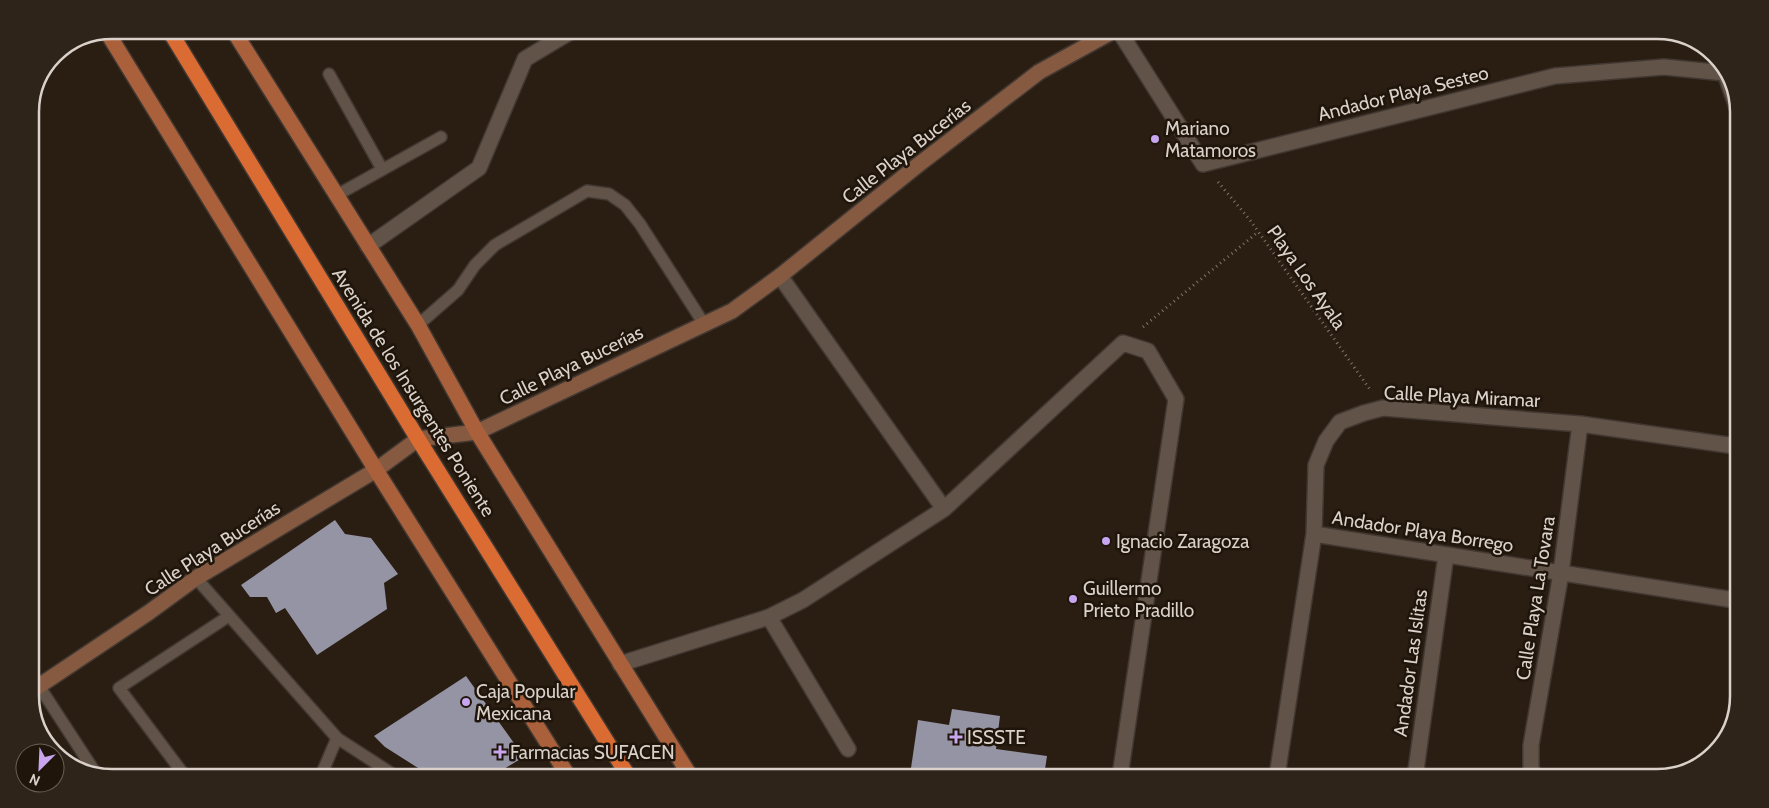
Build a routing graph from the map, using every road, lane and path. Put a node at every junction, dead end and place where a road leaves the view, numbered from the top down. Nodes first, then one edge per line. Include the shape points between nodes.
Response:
1 (111, 39) edge
2 (174, 39) edge
3 (239, 39) edge
4 (558, 39) edge
5 (1099, 39) edge
6 (1124, 39) edge
7 (1717, 70) edge
8 (329, 74) dead end
9 (440, 137) dead end
10 (1204, 164) junction
11 (382, 170) junction
12 (337, 195) junction
13 (1258, 232) junction
14 (368, 246) junction
15 (780, 276) junction
16 (704, 324) junction
17 (418, 325) junction
18 (1123, 344) junction
19 (1383, 408) junction
20 (1580, 424) junction
21 (477, 432) junction
22 (418, 439) junction
23 (1730, 445) edge
24 (376, 470) junction
25 (944, 510) junction
26 (1314, 534) junction
27 (1446, 555) junction
28 (1561, 573) junction
29 (196, 578) junction
30 (1730, 599) edge
31 (229, 616) junction
32 (769, 617) junction
33 (620, 664) junction
34 (39, 686) edge
35 (39, 695) edge
36 (337, 738) junction
37 (848, 749) dead end
38 (91, 766) edge
39 (180, 769) edge
40 (324, 769) edge
41 (385, 769) edge
42 (564, 769) edge
43 (624, 769) edge
44 (686, 769) edge
45 (1121, 769) edge
46 (1278, 769) edge
47 (1416, 769) edge
48 (1532, 769) edge

1 - 24 main road
2 - 22 highway, Avenida de los Insurgentes Poniente
3 - 12 main road, Avenida de los Insurgentes Poniente
4 - 14 street via 525,59 479,168
5 - 15 street, Calle Playa Bucerías via 1039,72
6 - 10 street
7 - 10 street, Andador Playa Sesteo via 1664,67 1555,76
8 - 11 lane
9 - 11 lane
10 - 13 path, Playa Los Ayala
11 - 12 lane
12 - 14 main road, Avenida de los Insurgentes Poniente
13 - 18 path
13 - 19 path, Playa Los Ayala
14 - 17 main road, Avenida de los Insurgentes Poniente
15 - 16 street, Calle Playa Bucerías via 732,311
15 - 25 street
16 - 17 lane via 626,205 609,194 587,191 495,245 475,265 458,290
16 - 21 street, Calle Playa Bucerías
17 - 21 main road, Avenida de los Insurgentes Poniente
18 - 25 street
18 - 45 street via 1148,351 1176,399
19 - 20 street, Calle Playa Miramar
19 - 26 street, Calle Playa Miramar via 1340,422 1326,441 1316,465
20 - 23 street, Calle Playa Miramar
20 - 28 street, Calle Playa La Tovara
21 - 22 street, Calle Playa Bucerías
21 - 33 main road, Avenida de los Insurgentes Poniente
22 - 24 street, Calle Playa Bucerías
22 - 43 highway, Avenida de los Insurgentes Poniente
24 - 29 street, Calle Playa Bucerías
24 - 42 main road
25 - 32 street via 803,600
26 - 27 street, Andador Playa Borrego
26 - 46 street, Calle Playa Miramar
27 - 28 street, Andador Playa Borrego
27 - 47 street, Andador Las Islitas
28 - 30 street, Andador Playa Borrego
28 - 48 street, Calle Playa La Tovara via 1531,745
29 - 31 lane
29 - 34 street, Calle Playa Bucerías
31 - 36 lane
31 - 39 lane via 119,688
32 - 33 street
32 - 37 street
33 - 44 main road, Avenida de los Insurgentes Poniente
35 - 38 lane
36 - 40 lane
36 - 41 lane

